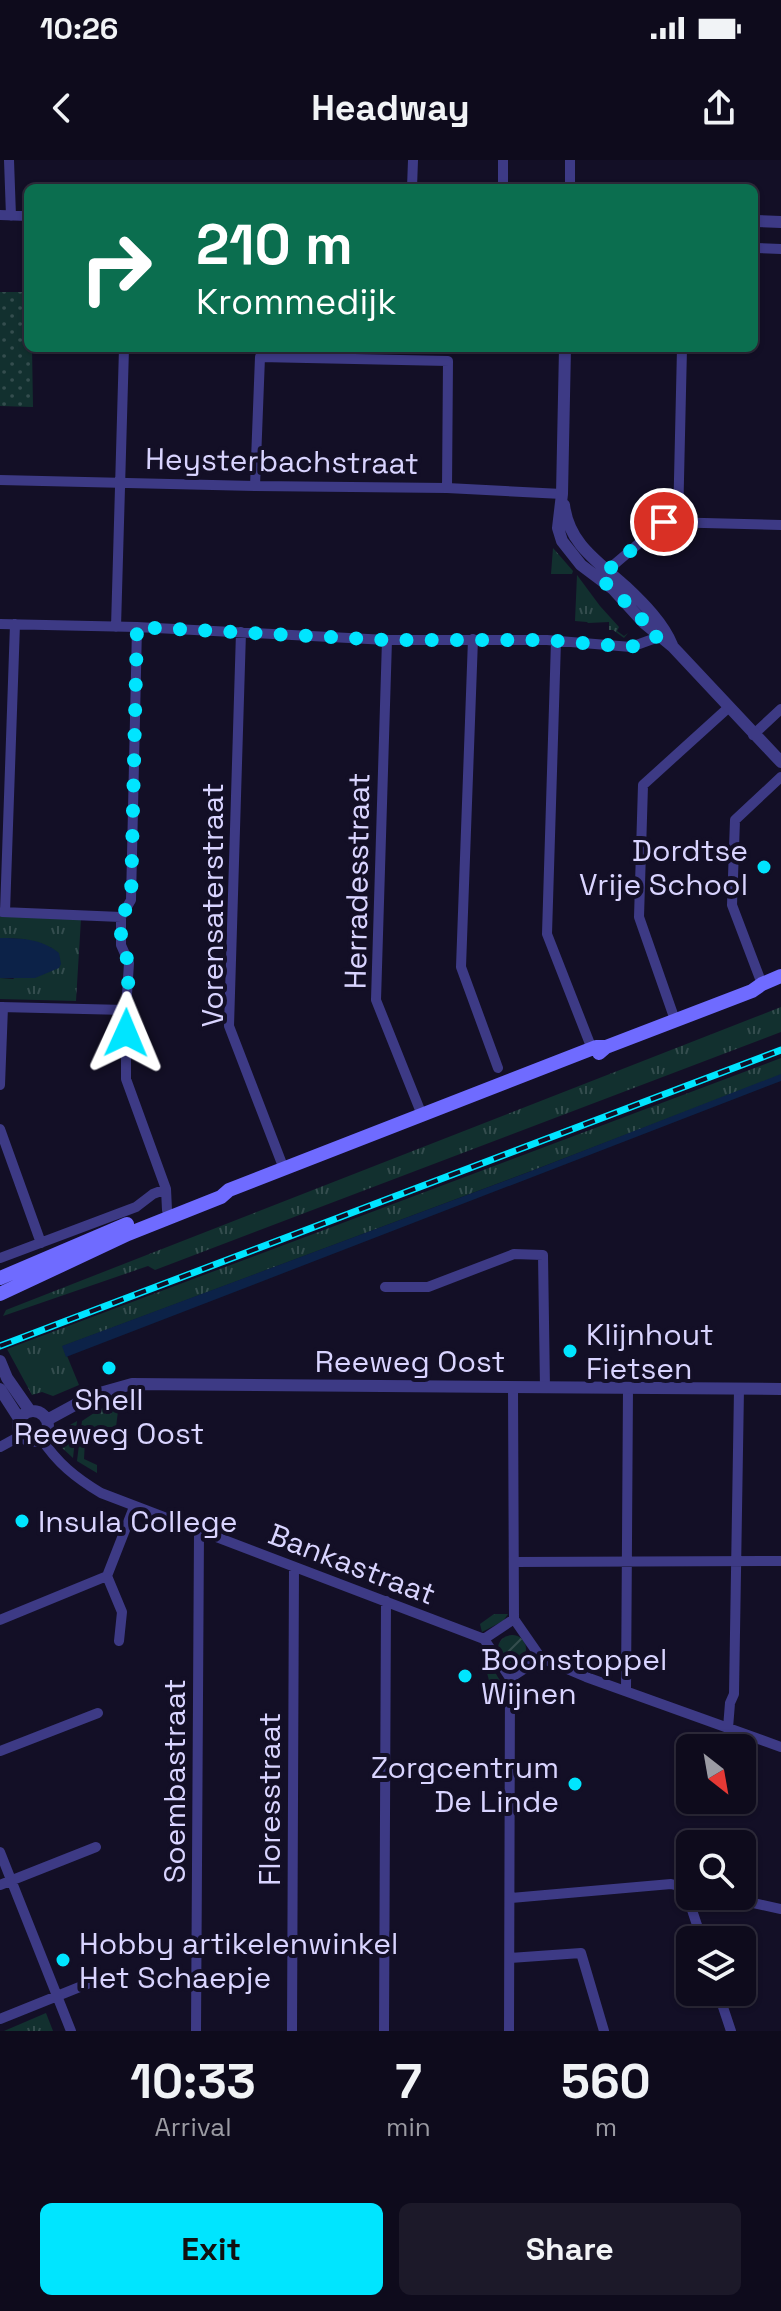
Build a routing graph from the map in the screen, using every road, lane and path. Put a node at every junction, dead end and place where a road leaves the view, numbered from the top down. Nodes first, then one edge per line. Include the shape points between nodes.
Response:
1 (9, 160) edge
2 (413, 160) edge
3 (503, 160) edge
4 (570, 160) edge
5 (412, 184) edge
6 (503, 184) edge
7 (570, 184) edge
8 (5, 216) edge
9 (758, 221) edge
10 (781, 222) edge
11 (758, 248) edge
12 (781, 249) edge
13 (124, 352) edge
14 (565, 352) edge
15 (682, 352) edge
16 (385, 354) edge
17 (0, 480) edge
18 (121, 483) junction
19 (255, 486) junction
20 (447, 488) junction
21 (562, 494) junction
22 (678, 523) junction
23 (781, 525) edge
24 (602, 574) junction
25 (0, 624) edge
26 (15, 624) junction
27 (116, 627) junction
28 (137, 627) junction
29 (241, 632) junction
30 (662, 633) junction
31 (473, 639) junction
32 (387, 640) junction
33 (556, 641) junction
34 (728, 708) junction
35 (781, 709) edge
36 (753, 735) junction
37 (781, 762) edge
38 (781, 777) edge
39 (3, 912) edge
40 (121, 917) junction
41 (781, 976) edge
42 (781, 985) edge
43 (757, 988) junction
44 (2, 1007) edge
45 (126, 1010) junction
46 (675, 1020) junction
47 (599, 1048) junction
48 (498, 1068) dead end
49 (0, 1085) edge
50 (422, 1115) junction
51 (0, 1129) edge
52 (284, 1169) junction
53 (166, 1189) junction
54 (168, 1213) junction
55 (41, 1243) junction
56 (0, 1258) edge
57 (0, 1278) edge
58 (385, 1287) dead end
59 (0, 1294) edge
60 (0, 1361) edge
61 (513, 1388) junction
62 (545, 1388) junction
63 (628, 1388) junction
64 (0, 1389) edge
65 (739, 1389) junction
66 (781, 1389) edge
67 (25, 1416) junction
68 (47, 1420) junction
69 (22, 1435) junction
70 (41, 1438) junction
71 (0, 1447) edge
72 (134, 1507) junction
73 (199, 1532) junction
74 (736, 1561) junction
75 (781, 1561) edge
76 (514, 1562) junction
77 (627, 1562) junction
78 (294, 1567) junction
79 (107, 1576) junction
80 (386, 1601) junction
81 (514, 1619) junction
82 (0, 1620) edge
83 (484, 1639) junction
84 (119, 1641) dead end
85 (541, 1658) junction
86 (510, 1678) junction
87 (626, 1691) junction
88 (98, 1713) dead end
89 (728, 1728) junction
90 (781, 1747) edge
91 (0, 1751) edge
92 (96, 1847) dead end
93 (0, 1852) edge
94 (11, 1881) junction
95 (0, 1885) edge
96 (676, 1885) edge
97 (511, 1898) junction
98 (756, 1904) edge
99 (781, 1909) edge
100 (510, 1958) junction
101 (97, 1980) dead end
102 (57, 1996) junction
103 (723, 2006) edge
104 (0, 2019) edge
105 (71, 2031) edge
106 (196, 2031) edge
107 (292, 2031) edge
108 (384, 2031) edge
109 (509, 2031) edge
110 (604, 2031) edge
111 (731, 2031) edge

1 - 8 street
2 - 5 street
3 - 6 street
4 - 7 street
9 - 10 street
11 - 12 street
13 - 18 street
14 - 21 street
15 - 22 street
16 - 19 street via 260,357
16 - 20 street via 448,361
17 - 18 street, Heysterbachstraat
18 - 19 street, Heysterbachstraat
18 - 27 street
19 - 20 street, Heysterbachstraat
20 - 21 street, Heysterbachstraat
21 - 24 street via 573,534
22 - 23 street
22 - 24 street via 664,522
24 - 30 street
25 - 26 street
26 - 27 street
26 - 39 street
27 - 28 street
28 - 29 street
28 - 40 street via 131,900
29 - 32 street
29 - 52 street, Vorensaterstraat via 229,1026
30 - 33 street via 631,647
30 - 34 street
31 - 32 street
31 - 33 street
31 - 48 street via 461,967
32 - 50 street, Herradesstraat via 376,1000
33 - 47 street via 547,934
34 - 36 street
34 - 46 street via 643,785 639,917
35 - 36 street
36 - 37 street
38 - 43 street via 735,820 732,905
39 - 40 street
40 - 45 street via 121,945 129,963
41 - 43 main road
42 - 43 main road via 760,992
43 - 46 main road
44 - 45 street
44 - 49 street
45 - 53 street via 126,1079
46 - 47 main road
47 - 50 main road via 598,1053 506,1090 486,1091
50 - 52 main road
51 - 55 street
52 - 54 main road
53 - 54 street
53 - 55 street via 136,1207
54 - 57 main road via 149,1215
54 - 59 main road
55 - 56 street
58 - 62 street via 428,1287 514,1254 543,1255
60 - 67 street
61 - 62 street, Reeweg Oost
61 - 68 street, Reeweg Oost via 132,1384 93,1395
61 - 76 street
62 - 63 street, Reeweg Oost
63 - 65 street, Reeweg Oost
63 - 77 street
64 - 67 street
65 - 66 street, Reeweg Oost
65 - 74 street
67 - 68 street via 42,1414
67 - 69 street via 18,1428
68 - 70 street
69 - 70 street via 33,1441
69 - 71 street
70 - 72 street, Bankastraat via 73,1476
72 - 73 street, Bankastraat
72 - 79 street
73 - 78 street, Bankastraat
73 - 106 street, Soembastraat
74 - 75 street
74 - 77 street
74 - 89 street via 734,1694
76 - 77 street
76 - 81 street
77 - 87 street
78 - 80 street, Bankastraat
78 - 107 street, Floresstraat
79 - 82 street
79 - 84 street via 122,1612
80 - 83 street, Bankastraat
80 - 108 street
81 - 83 street
81 - 85 street
83 - 86 street
85 - 86 street
85 - 87 street
86 - 97 street
87 - 89 street
88 - 91 street
89 - 90 street
92 - 94 street
93 - 94 street
94 - 95 street
94 - 102 street
96 - 97 street
97 - 100 street
98 - 99 street
100 - 109 street
100 - 110 street via 581,1953
101 - 102 street
102 - 104 street
102 - 105 street
103 - 111 street

